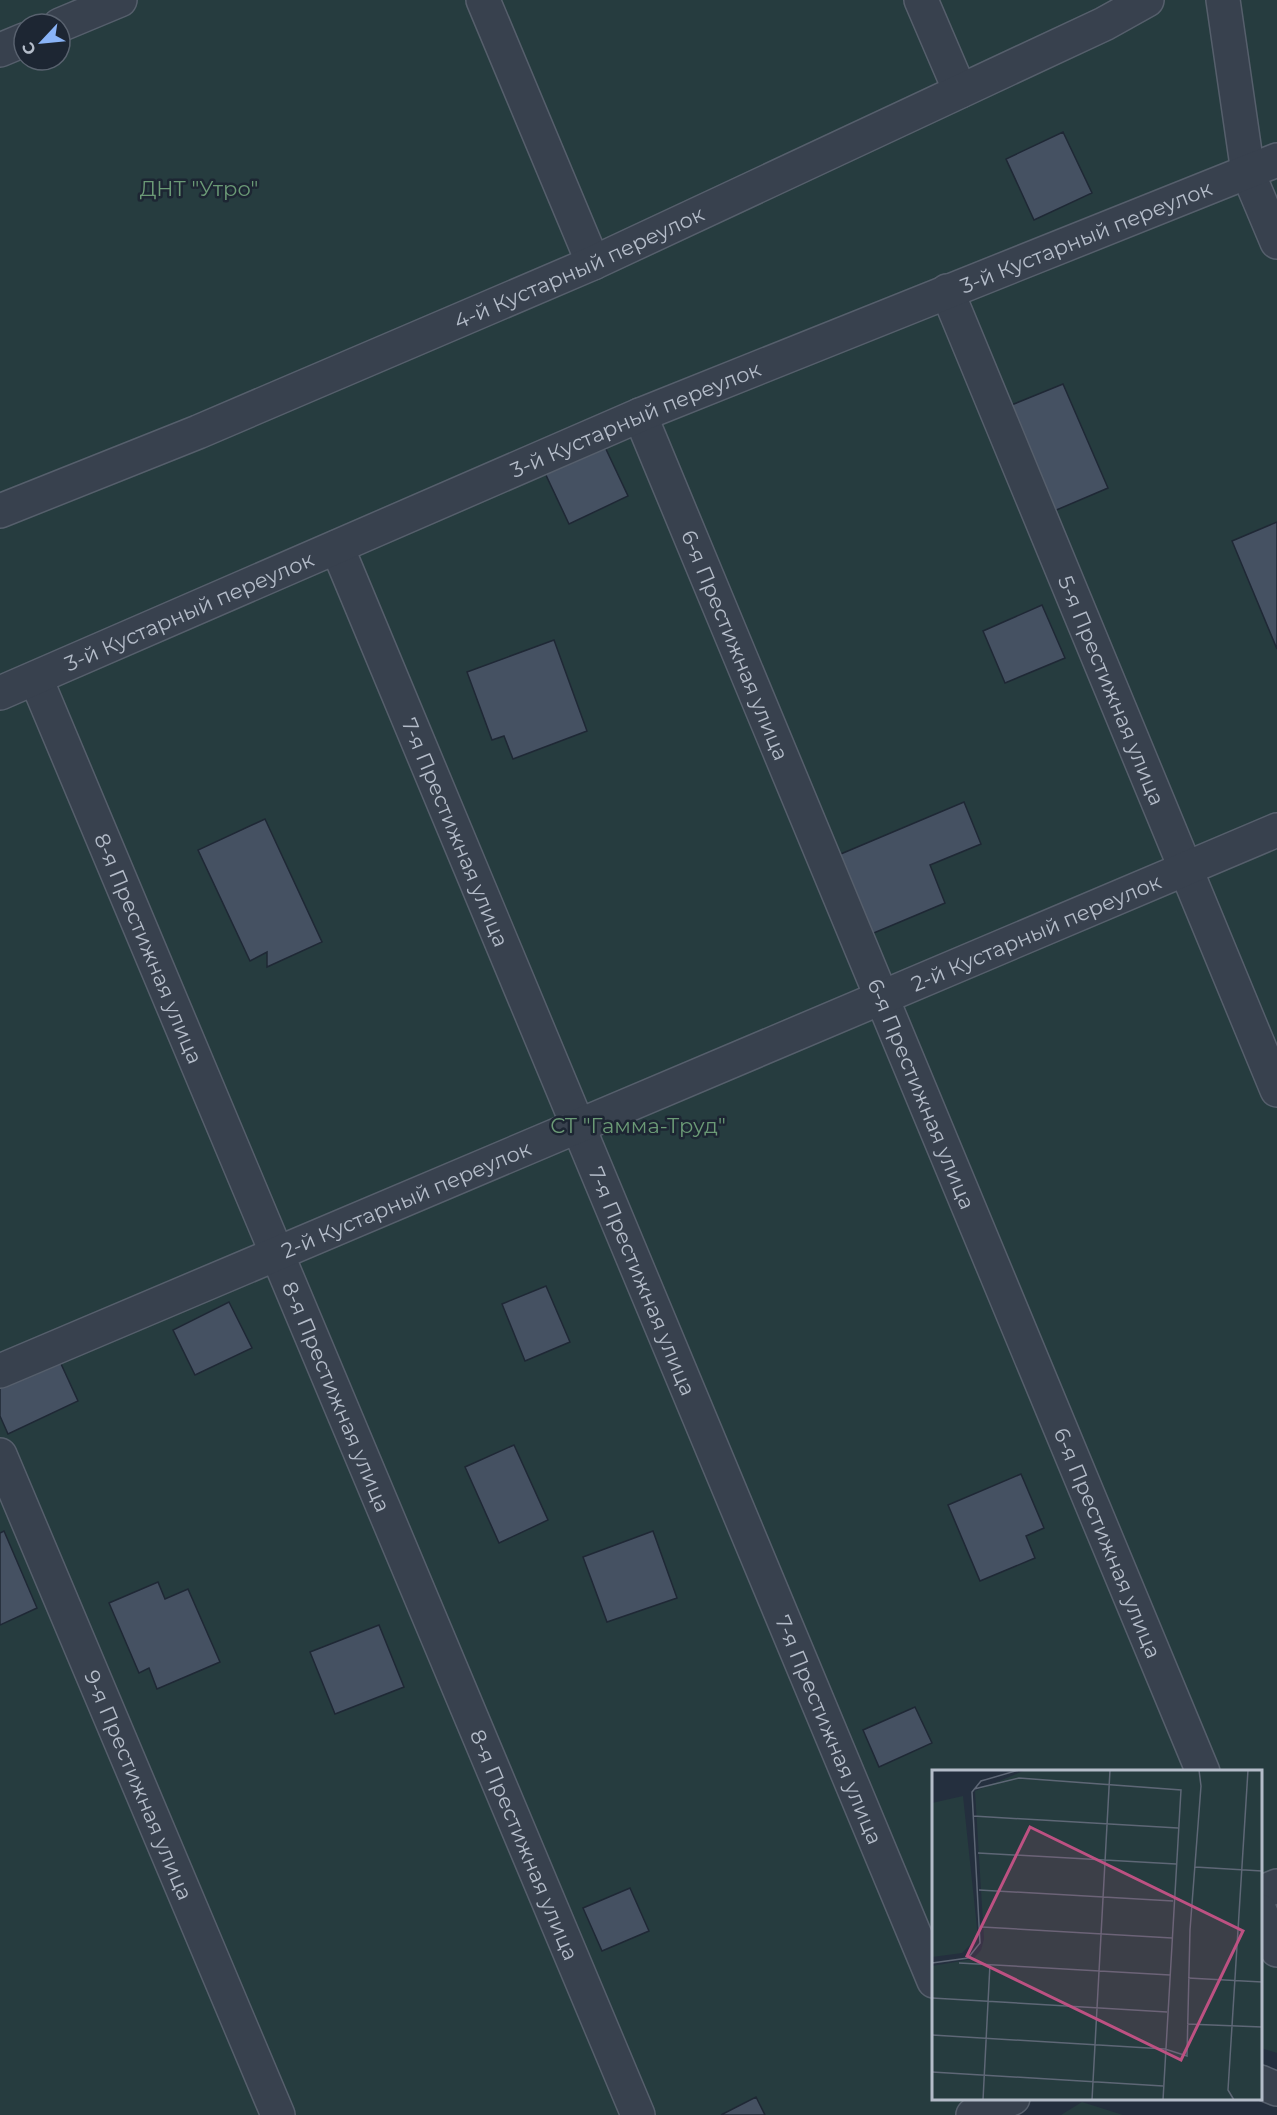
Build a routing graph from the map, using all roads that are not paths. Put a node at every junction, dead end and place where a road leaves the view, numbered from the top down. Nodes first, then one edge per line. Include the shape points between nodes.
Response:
1 (120, 0) edge
2 (483, 0) edge
3 (921, 0) edge
4 (1147, 0) edge
5 (1223, 0) edge
6 (72, 20) edge
7 (960, 91) junction
8 (1262, 166) edge
9 (1277, 242) edge
10 (593, 263) junction
11 (946, 291) junction
12 (640, 415) junction
13 (0, 511) edge
14 (337, 547) junction
15 (36, 679) junction
16 (0, 693) edge
17 (1277, 830) edge
18 (1186, 869) junction
19 (882, 998) junction
20 (1277, 1090) edge
21 (578, 1126) junction
22 (277, 1253) junction
23 (0, 1371) edge
24 (0, 1455) edge
25 (1202, 1770) edge
26 (1277, 1886) edge
27 (1262, 1892) edge
28 (1262, 1916) edge
29 (1277, 1950) edge
30 (932, 1979) edge
31 (1262, 2083) edge
32 (1277, 2089) edge
33 (278, 2115) edge
34 (638, 2115) edge

1 - 6 street
2 - 10 street
3 - 7 street
4 - 7 street, 4-й Кустарный переулок
5 - 8 street
7 - 10 street, 4-й Кустарный переулок
8 - 9 street
8 - 11 street, 3-й Кустарный переулок
10 - 13 street, 4-й Кустарный переулок via 198,432
11 - 12 street, 3-й Кустарный переулок
11 - 18 street, 5-я Престижная улица
12 - 14 street, 3-й Кустарный переулок
12 - 19 street, 6-я Престижная улица
14 - 15 street, 3-й Кустарный переулок
14 - 21 street, 7-я Престижная улица
15 - 16 street, 3-й Кустарный переулок
15 - 22 street, 8-я Престижная улица
17 - 18 street, 2-й Кустарный переулок
18 - 19 street, 2-й Кустарный переулок
18 - 20 street, 5-я Престижная улица
19 - 21 street, 2-й Кустарный переулок
19 - 25 street, 6-я Престижная улица
21 - 22 street, 2-й Кустарный переулок
21 - 30 street, 7-я Престижная улица
22 - 23 street, 2-й Кустарный переулок
22 - 34 street, 8-я Престижная улица
24 - 33 street, 9-я Престижная улица
26 - 27 street
28 - 29 street
31 - 32 street

